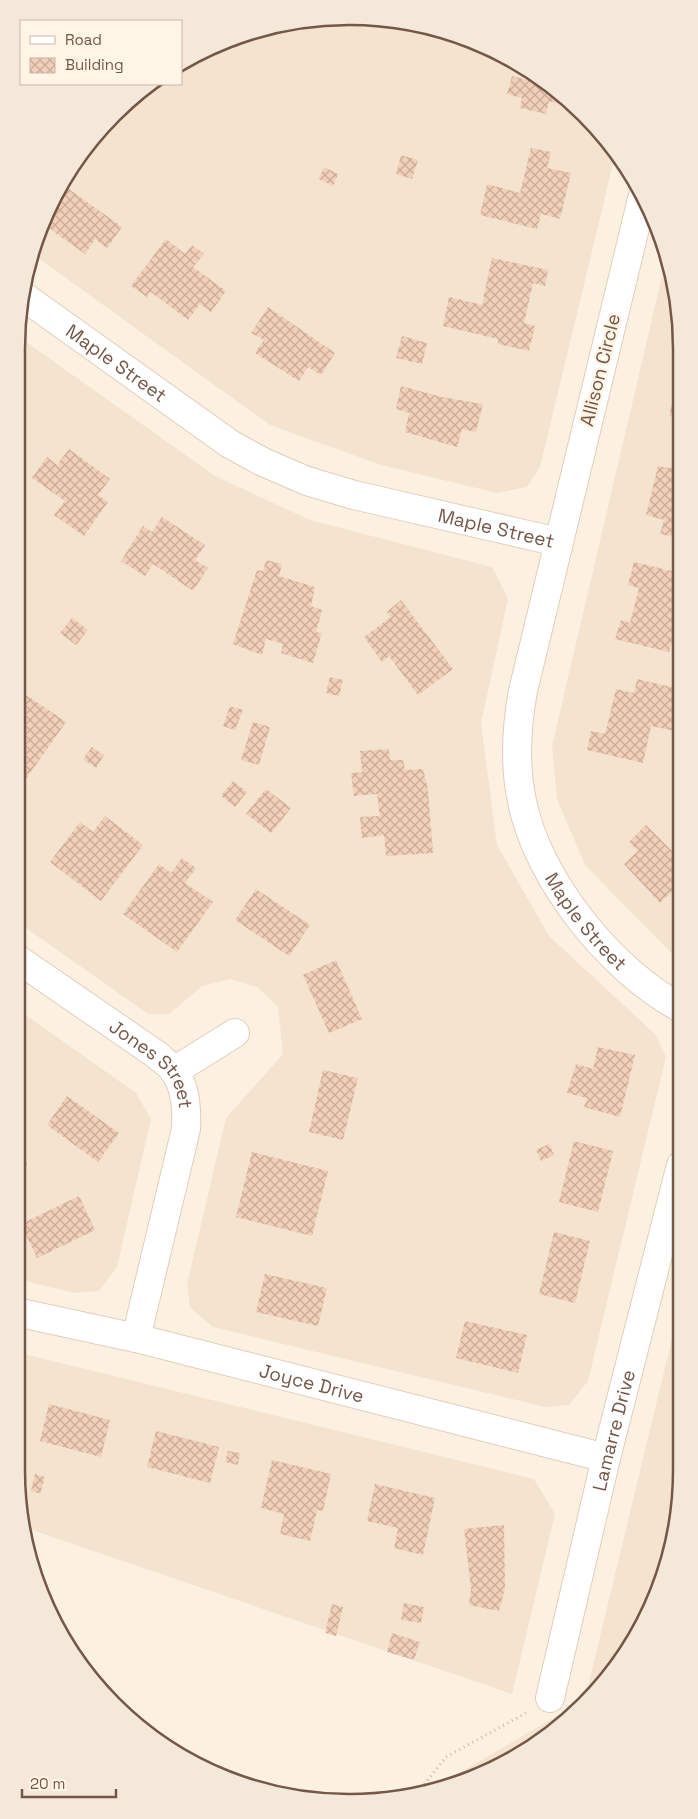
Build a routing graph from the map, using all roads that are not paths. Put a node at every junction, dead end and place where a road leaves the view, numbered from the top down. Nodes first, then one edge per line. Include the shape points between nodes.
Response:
1 (640, 206) edge
2 (29, 300) edge
3 (558, 542) junction
4 (25, 964) edge
5 (673, 1003) edge
6 (235, 1033) dead end
7 (174, 1071) junction
8 (673, 1196) edge
9 (25, 1314) edge
10 (136, 1338) junction
11 (606, 1458) junction
12 (550, 1698) road end

1 - 3 street, Allison Circle
2 - 3 street, Maple Street via 230,444 262,462 354,496
3 - 5 street, Maple Street via 517,724 516,752 522,802 531,834 545,864 587,928 620,962
4 - 7 street, Jones Street via 157,1055
6 - 7 street
7 - 10 street, Jones Street via 182,1086 187,1111 186,1128
8 - 11 street, Lamarre Drive
9 - 10 street, Joyce Drive
10 - 11 street, Joyce Drive
11 - 12 street, Lamarre Drive

